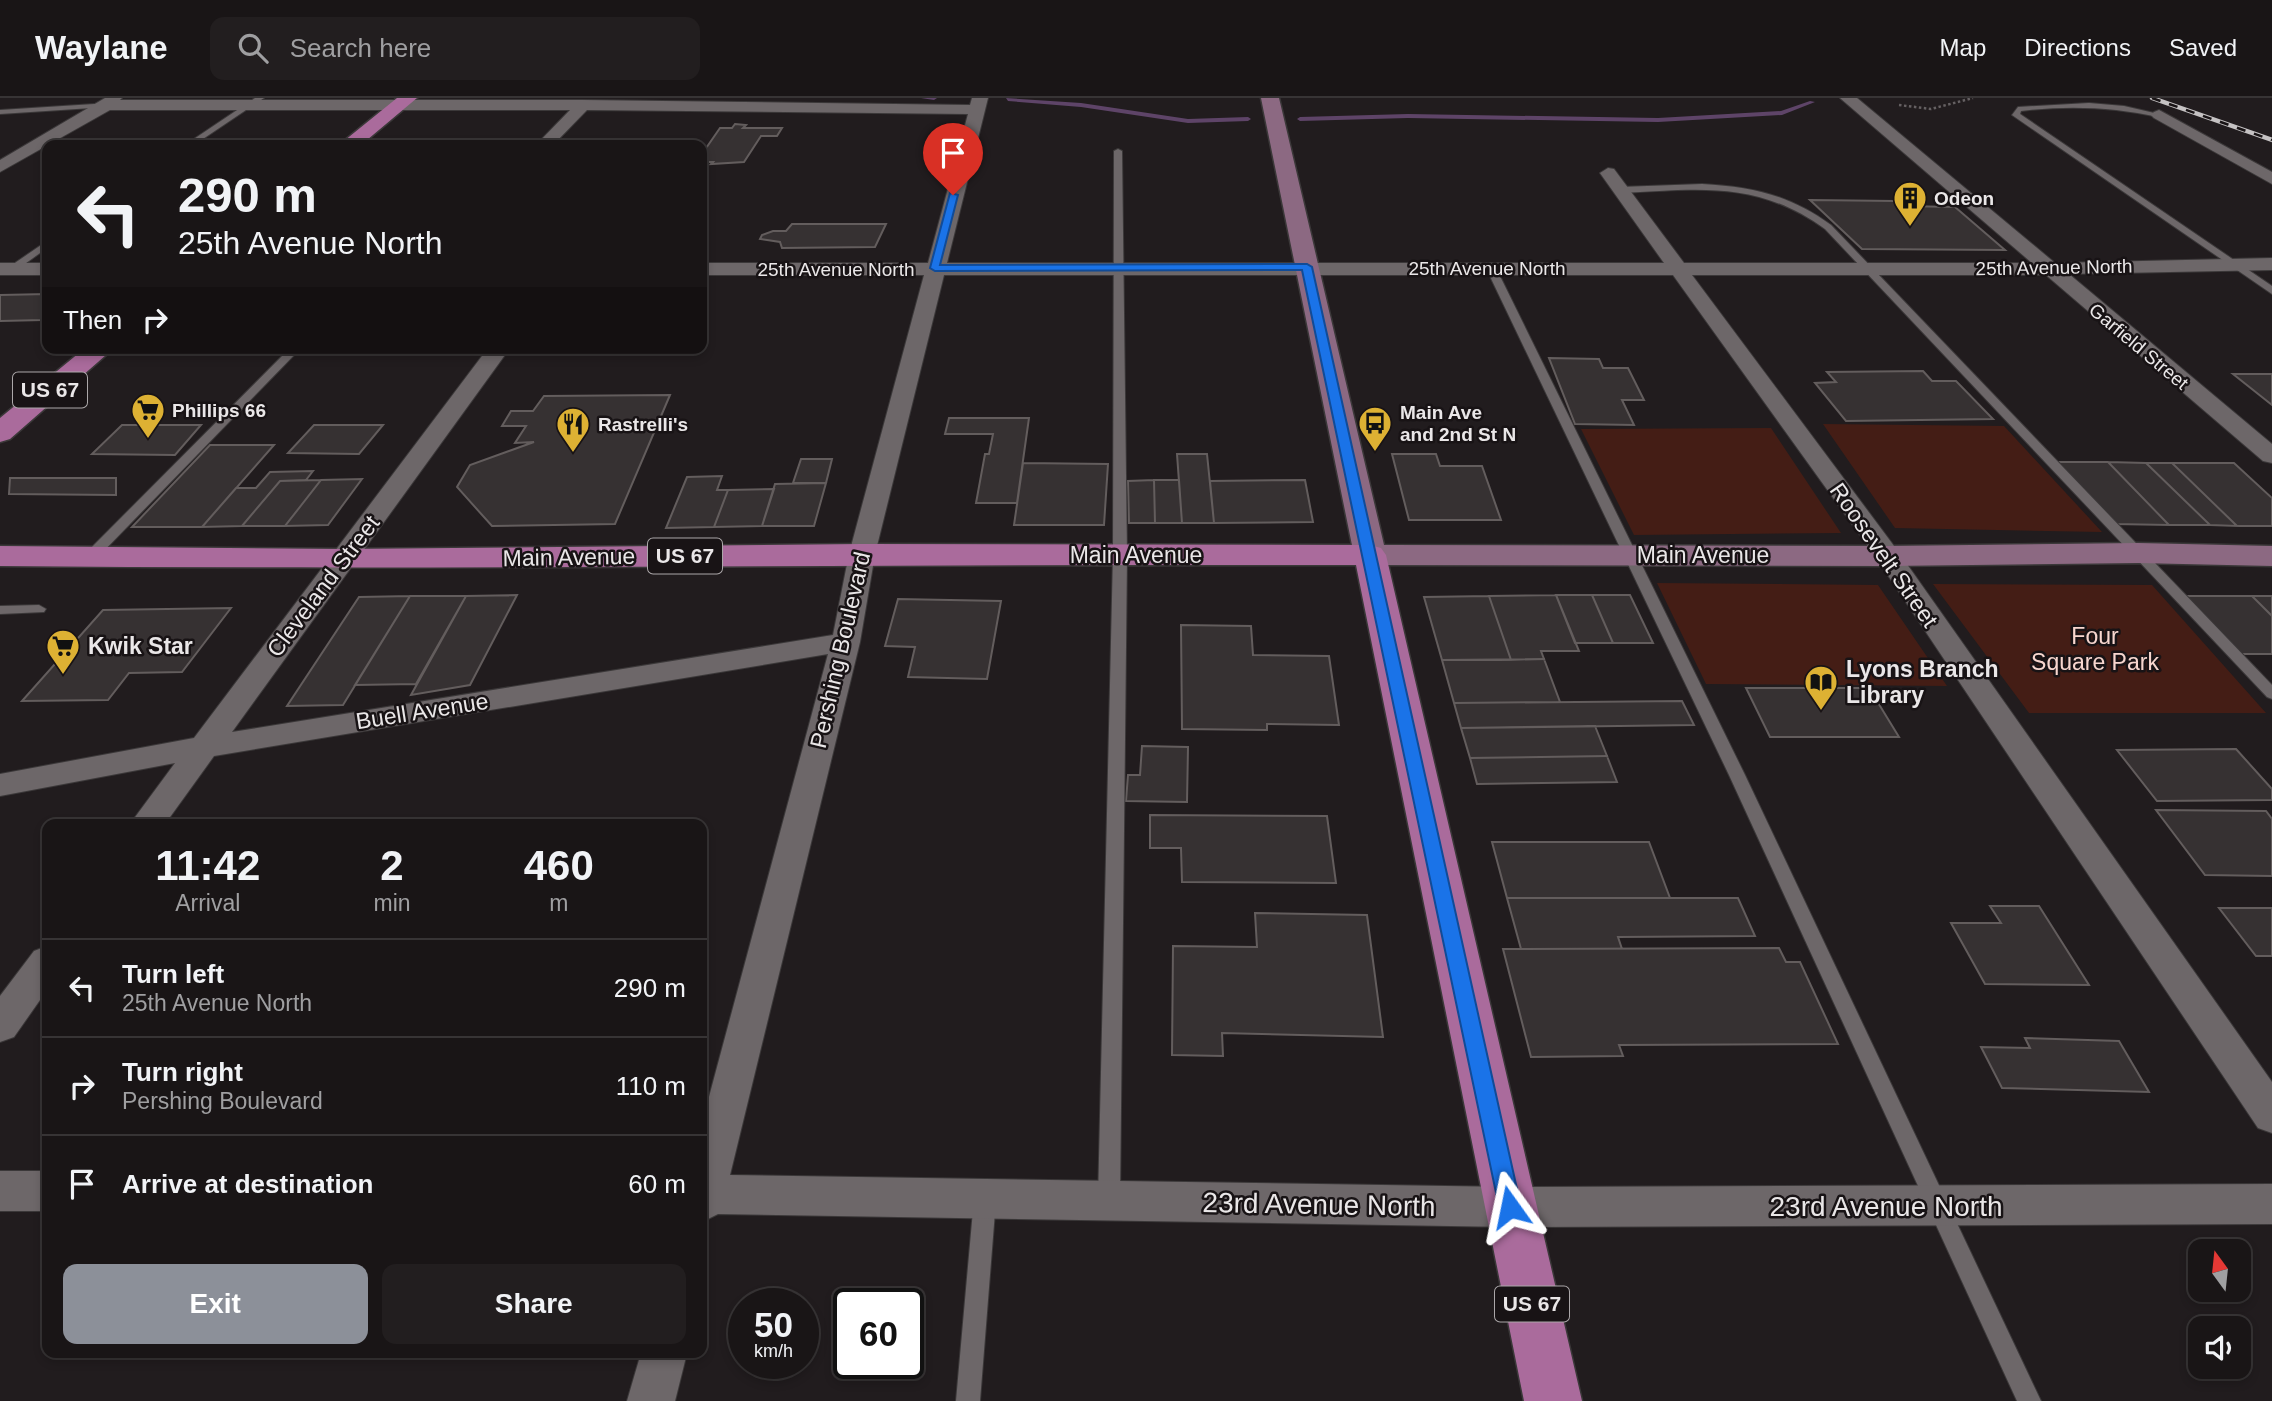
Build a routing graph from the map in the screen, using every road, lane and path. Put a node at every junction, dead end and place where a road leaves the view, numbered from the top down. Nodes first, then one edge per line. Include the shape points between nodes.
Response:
1 (1270, 98) edge
2 (1847, 98) edge
3 (1973, 98) edge
4 (111, 102) edge
5 (255, 102) edge
6 (403, 102) edge
7 (544, 102) edge
8 (979, 104) edge
9 (1894, 104) dead end
10 (583, 105) junction
11 (0, 112) edge
12 (2159, 115) joint
13 (46, 140) edge
14 (197, 140) edge
15 (355, 140) edge
16 (549, 140) edge
17 (42, 142) edge
18 (1118, 152) dead end
19 (0, 167) edge
20 (2272, 179) edge
21 (1614, 181) joint
22 (42, 247) edge
23 (2232, 264) junction
24 (2272, 264) edge
25 (1307, 267) junction
26 (935, 268) junction
27 (1119, 268) junction
28 (1491, 268) junction
29 (1675, 268) junction
30 (1866, 268) junction
31 (6, 269) edge
32 (42, 269) edge
33 (707, 269) edge
34 (2046, 269) junction
35 (2272, 291) edge
36 (94, 354) edge
37 (290, 354) edge
38 (495, 354) edge
39 (0, 432) edge
40 (2272, 456) edge
41 (2138, 553) junction
42 (862, 554) junction
43 (1119, 555) junction
44 (1370, 555) junction
45 (1629, 555) junction
46 (0, 556) edge
47 (1888, 556) junction
48 (2272, 556) edge
49 (90, 557) junction
50 (343, 559) junction
51 (39, 609) dead end
52 (0, 610) edge
53 (846, 642) junction
54 (2272, 694) edge
55 (204, 747) junction
56 (0, 785) edge
57 (151, 819) edge
58 (42, 968) edge
59 (0, 1026) edge
60 (2272, 1115) edge
61 (707, 1178) edge
62 (0, 1191) edge
63 (42, 1191) edge
64 (707, 1197) edge
65 (985, 1199) junction
66 (1109, 1201) junction
67 (2272, 1204) edge
68 (1937, 1206) junction
69 (1510, 1207) junction
70 (663, 1358) edge
71 (651, 1401) edge
72 (968, 1401) edge
73 (1553, 1401) edge
74 (2029, 1401) edge

1 - 25 street
2 - 34 street, Garfield Street
3 - 9 path via 1930,109
4 - 5 street
4 - 11 lane
4 - 13 street
5 - 6 street
5 - 14 lane
6 - 7 street
6 - 15 main road
7 - 10 street
8 - 10 street
8 - 26 street, Pershing Boulevard
10 - 16 street
12 - 20 street
12 - 23 lane via 2130,108 2069,105 2018,109 2016,115
17 - 19 street
18 - 27 lane
21 - 29 street, Roosevelt Street
21 - 30 lane via 1731,187 1772,194 1810,211
22 - 31 lane
23 - 24 street, 25th Avenue North
23 - 34 street, 25th Avenue North
23 - 35 lane
25 - 27 street, 25th Avenue North
25 - 28 street, 25th Avenue North
25 - 44 street
26 - 27 street, 25th Avenue North
26 - 33 street, 25th Avenue North
26 - 42 street, Pershing Boulevard
27 - 43 lane
28 - 29 street, 25th Avenue North
28 - 45 lane
29 - 30 street, 25th Avenue North
29 - 47 street, Roosevelt Street
30 - 34 street, 25th Avenue North
30 - 41 lane
31 - 32 street
34 - 40 street, Garfield Street
36 - 39 main road, US 67
37 - 49 lane
38 - 50 street, Cleveland Street
41 - 47 street, Main Avenue
41 - 48 street, Main Avenue
41 - 54 lane
42 - 43 main road, Main Avenue / US 67
42 - 50 main road, Main Avenue / US 67
42 - 53 street, Pershing Boulevard
43 - 44 main road, Main Avenue / US 67
43 - 66 lane
44 - 45 street, Main Avenue
44 - 69 main road, US 67
45 - 47 street, Main Avenue
45 - 68 lane via 1737,775
46 - 49 main road, Main Avenue / US 67
47 - 60 street, Roosevelt Street
49 - 50 main road, Main Avenue / US 67
50 - 55 street, Cleveland Street
51 - 52 lane
53 - 55 street, Buell Avenue
53 - 61 street, Pershing Boulevard
55 - 56 street, Buell Avenue
55 - 57 street, Cleveland Street
58 - 59 street
62 - 63 street
64 - 65 street, 23rd Avenue North
65 - 66 street, 23rd Avenue North
65 - 72 lane
66 - 69 street, 23rd Avenue North
67 - 68 street, 23rd Avenue North
68 - 69 street, 23rd Avenue North
68 - 74 lane
69 - 73 main road, US 67
70 - 71 street

